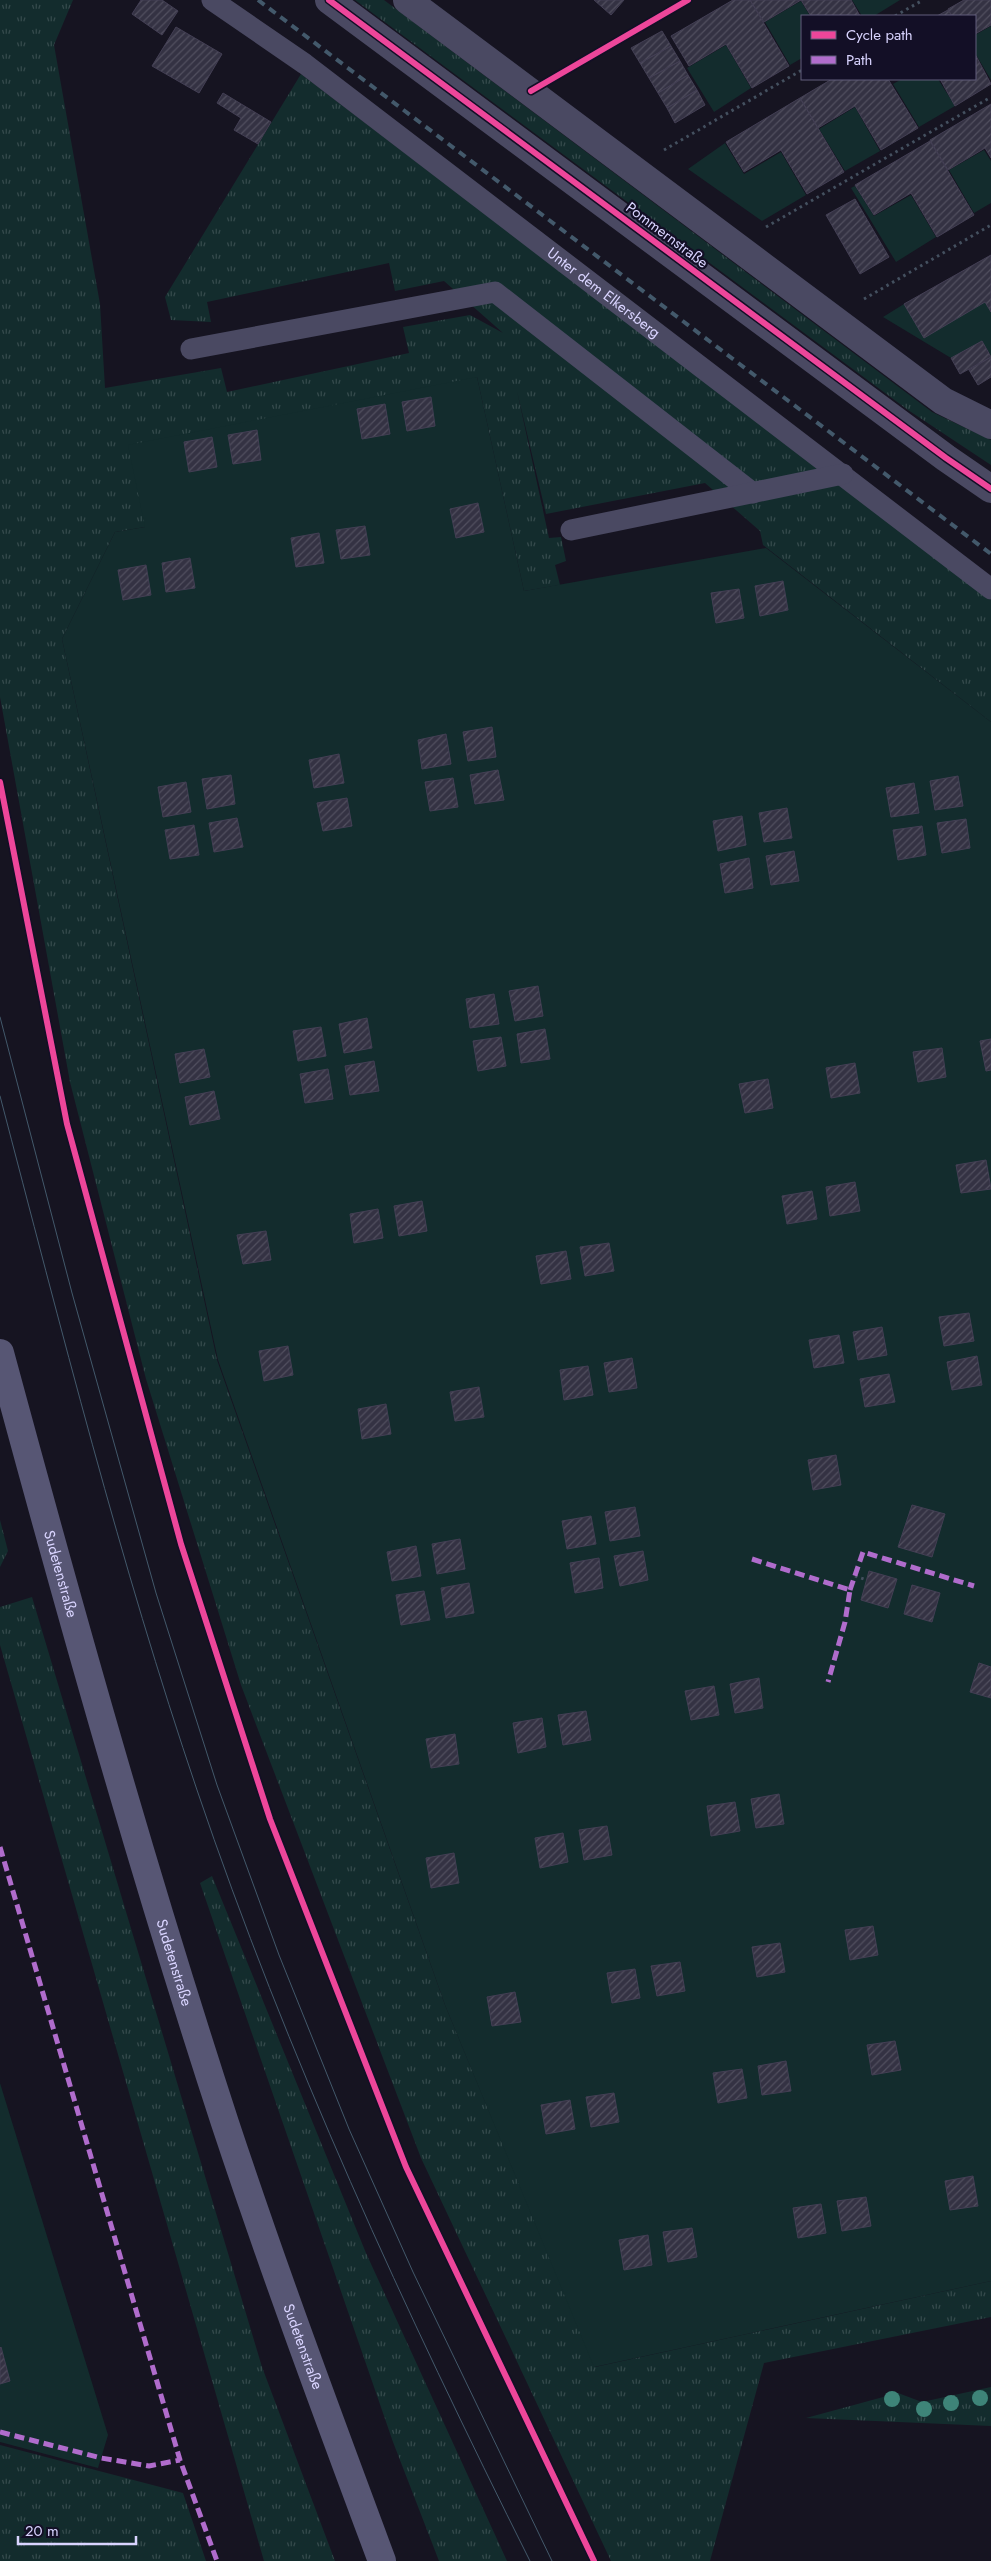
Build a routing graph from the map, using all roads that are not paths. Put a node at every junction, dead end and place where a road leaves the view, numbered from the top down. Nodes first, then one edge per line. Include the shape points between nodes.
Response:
1 (212, 0) edge
2 (329, 0) edge
3 (407, 0) edge
4 (191, 349) dead end
5 (991, 425) edge
6 (843, 474) junction
7 (991, 489) edge
8 (753, 493) junction
9 (571, 530) dead end
10 (991, 589) edge
11 (0, 1354) edge
12 (382, 2561) edge

1 - 6 lane, Unter dem Elkersberg via 305,64
2 - 7 street, Pommernstraße
3 - 5 street via 944,401
4 - 8 lane via 495,292
6 - 8 lane
6 - 10 lane, Unter dem Elkersberg
8 - 9 lane
11 - 12 main road, Sudetenstraße via 115,1766 226,2124 301,2345

